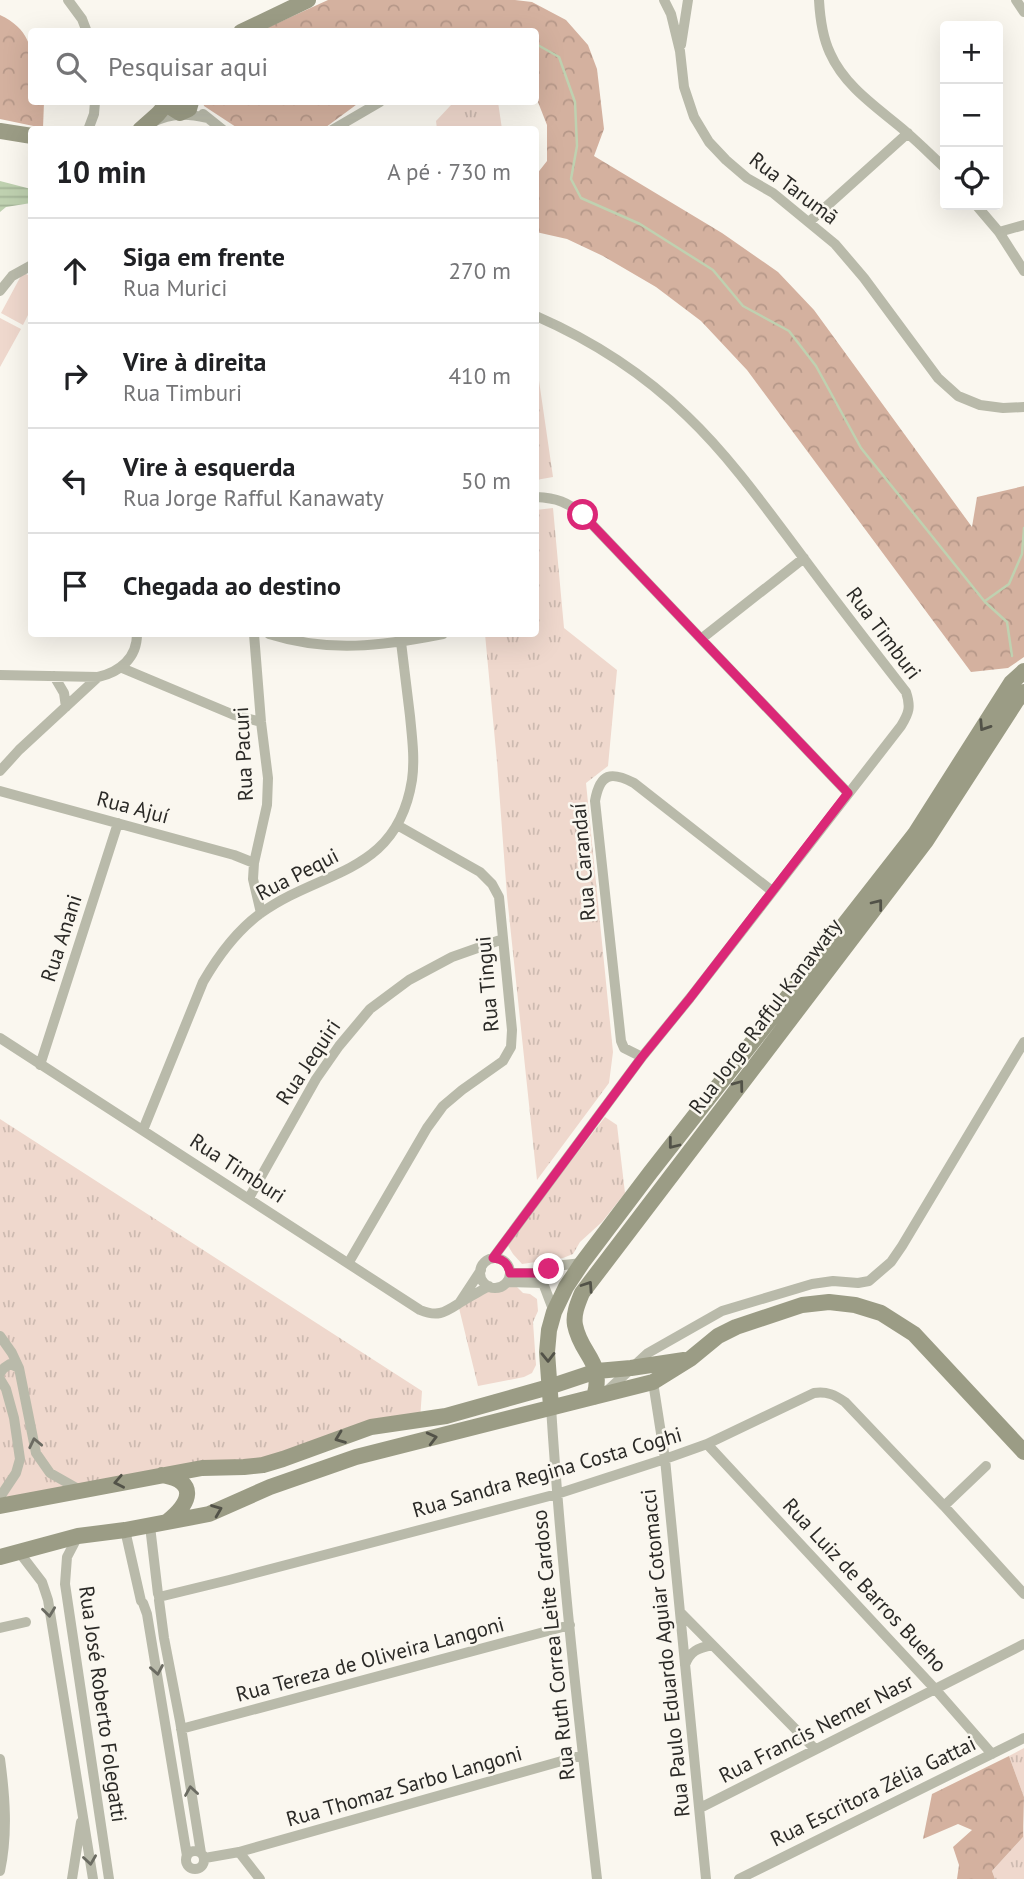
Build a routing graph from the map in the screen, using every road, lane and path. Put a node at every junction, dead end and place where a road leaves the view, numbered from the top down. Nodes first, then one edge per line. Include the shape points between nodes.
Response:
1 (68, 0) edge
2 (307, 0) edge
3 (664, 0) edge
4 (688, 0) edge
5 (819, 0) edge
6 (1016, 0) edge
7 (1024, 12) edge
8 (85, 28) edge
9 (249, 28) edge
10 (680, 51) junction
11 (95, 105) edge
12 (178, 105) edge
13 (181, 105) edge
14 (182, 105) edge
15 (375, 105) edge
16 (207, 118) junction
17 (90, 126) edge
18 (144, 126) edge
19 (218, 126) edge
20 (339, 126) edge
21 (0, 131) edge
22 (908, 133) junction
23 (28, 135) edge
24 (940, 163) edge
25 (980, 210) edge
26 (809, 222) junction
27 (1024, 225) edge
28 (999, 232) junction
29 (28, 267) edge
30 (1024, 271) edge
31 (0, 291) edge
32 (539, 317) edge
33 (1024, 407) edge
34 (539, 497) edge
35 (804, 558) junction
36 (137, 637) edge
37 (254, 637) edge
38 (280, 637) edge
39 (427, 637) edge
40 (701, 639) junction
41 (401, 642) junction
42 (122, 668) junction
43 (1024, 671) edge
44 (0, 675) edge
45 (54, 676) junction
46 (98, 677) junction
47 (1024, 692) edge
48 (66, 707) junction
49 (261, 722) junction
50 (0, 771) edge
51 (0, 791) edge
52 (848, 793) junction
53 (118, 823) junction
54 (397, 825) junction
55 (254, 863) junction
56 (772, 891) junction
57 (261, 913) junction
58 (503, 939) junction
59 (0, 1038) edge
60 (1024, 1042) edge
61 (642, 1057) junction
62 (40, 1065) junction
63 (143, 1130) junction
64 (249, 1198) junction
65 (610, 1226) junction
66 (623, 1237) junction
67 (493, 1258) junction
68 (349, 1262) junction
69 (582, 1263) junction
70 (481, 1270) junction
71 (508, 1277) junction
72 (543, 1278) junction
73 (489, 1286) junction
74 (458, 1304) junction
75 (554, 1312) junction
76 (1, 1343) edge
77 (690, 1359) junction
78 (19, 1368) junction
79 (631, 1368) junction
80 (597, 1371) junction
81 (0, 1373) edge
82 (0, 1379) edge
83 (653, 1382) junction
84 (549, 1387) junction
85 (600, 1395) junction
86 (551, 1407) junction
87 (707, 1444) junction
88 (1024, 1451) edge
89 (665, 1459) junction
90 (986, 1466) dead end
91 (160, 1475) junction
92 (80, 1490) junction
93 (557, 1494) junction
94 (0, 1497) edge
95 (0, 1506) edge
96 (944, 1506) junction
97 (158, 1524) junction
98 (125, 1531) junction
99 (78, 1536) junction
100 (19, 1552) junction
101 (0, 1557) edge
102 (1024, 1594) edge
103 (159, 1597) junction
104 (142, 1602) junction
105 (680, 1612) junction
106 (26, 1622) dead end
107 (570, 1625) junction
108 (0, 1628) edge
109 (1024, 1644) edge
110 (712, 1645) junction
111 (685, 1665) junction
112 (936, 1690) junction
113 (167, 1724) junction
114 (181, 1729) junction
115 (169, 1738) junction
116 (1024, 1738) edge
117 (815, 1749) junction
118 (992, 1754) junction
119 (583, 1755) junction
120 (0, 1759) edge
121 (700, 1808) junction
122 (82, 1809) junction
123 (237, 1852) junction
124 (187, 1856) junction
125 (203, 1861) junction
126 (0, 1871) edge
127 (191, 1874) edge
128 (72, 1879) edge
129 (93, 1879) edge
130 (109, 1879) edge
131 (205, 1879) edge
132 (260, 1879) edge
133 (597, 1879) edge
134 (706, 1879) edge
135 (739, 1879) edge

1 - 8 street
2 - 9 main road
3 - 10 street, Rua Tarumã
4 - 10 street
5 - 22 street via 830,53 845,77
6 - 7 street
10 - 26 street, Rua Tarumã via 684,86 694,117 709,142 747,178
11 - 17 street
12 - 18 main road
13 - 16 street
14 - 16 street
15 - 20 street
16 - 19 street
21 - 23 main road
22 - 24 street
22 - 26 street
25 - 28 street
26 - 33 street, Rua Tarumã via 835,244 938,378 958,396 979,405
27 - 28 street
28 - 30 street
29 - 31 street via 12,276
32 - 35 street, Rua Timburi via 608,354 687,415
34 - 40 street via 570,504 583,515
35 - 40 street
35 - 52 street, Rua Timburi via 906,692 911,705 901,726
36 - 42 street via 132,656
37 - 49 street, Rua Pacuri
38 - 41 street via 330,646
39 - 41 street
40 - 52 street
41 - 54 street, Rua Pequi via 413,747 412,779
42 - 46 street
42 - 49 street
43 -> 65 main road, Rua Jorge Rafful Kanawaty via 915,834
44 - 45 street
45 - 46 street
45 - 48 street
46 - 48 street
66 -> 47 main road, Rua Jorge Rafful Kanawaty via 926,841
48 - 50 street
49 - 55 street, Rua Pacuri via 268,778
51 - 53 street, Rua Ajuí
52 - 56 street, Rua Timburi
53 - 55 street, Rua Ajuí
53 - 62 street, Rua Anani
54 - 57 street, Rua Pequi via 365,861
54 - 58 street, Rua Tingui via 480,872 492,884 499,897
55 - 57 street, Rua Pacuri
56 - 61 street, Rua Timburi
56 - 61 street, Rua Carandaí via 634,783 612,775 602,779 595,801 621,1041 624,1048
57 - 63 street, Rua Pequi via 232,940 203,982
58 - 64 street, Rua Jequiri via 409,980 370,1009 316,1079
58 - 68 street, Rua Tingui via 511,1046 503,1061 443,1106
59 - 62 street, Rua Timburi
60 - 79 street via 902,1247 878,1275 858,1283 812,1284 722,1311 648,1353
61 - 67 street, Rua Timburi
62 - 63 street, Rua Timburi
63 - 64 street, Rua Timburi
64 - 68 street, Rua Timburi
65 - 66 main road
65 - 69 main road, Rua Jorge Rafful Kanawaty
80 -> 66 main road, Rua Jorge Rafful Kanawaty via 581,1342 576,1309 582,1293
67 - 70 street
67 - 71 street via 503,1260
68 - 74 street, Rua Timburi via 420,1310 440,1314
69 - 72 street via 555,1266
69 - 75 main road, Rua Jorge Rafful Kanawaty
70 - 73 street
70 - 74 street
71 - 72 street
71 - 73 street via 498,1287
72 - 75 street
73 - 74 street, Rua Timburi
75 -> 84 main road, Rua Jorge Rafful Kanawaty via 548,1341
76 - 78 street
77 - 79 main road
77 - 83 main road
77 - 88 main road via 736,1327 802,1305 855,1305 881,1313 914,1334
78 - 81 street via 7,1365
92 -> 78 street via 50,1473 36,1453
79 - 80 main road
79 - 85 street
80 - 84 main road
80 - 85 main road
82 - 94 street via 11,1408 20,1459
83 - 85 main road
83 - 89 street, Rua Paulo Eduardo Aguiar Cotomacci
84 - 86 main road, Rua Jorge Rafful Kanawaty
84 -> 91 main road via 446,1416 371,1427 263,1465
85 - 86 main road
86 - 93 street, Rua Ruth Correa Leite Cardoso
97 -> 86 main road via 209,1514 356,1457
87 - 89 street, Rua Sandra Regina Costa Coghi
87 - 96 street, Rua Sandra Regina Costa Coghi via 814,1394 835,1395
87 - 112 street, Rua Luiz de Barros Bueho
89 - 93 street, Rua Sandra Regina Costa Coghi
89 - 105 street, Rua Paulo Eduardo Aguiar Cotomacci
90 - 96 street
91 -> 92 main road
91 - 97 main road via 176,1479 188,1494 182,1509
92 - 95 main road
93 - 103 street, Rua Sandra Regina Costa Coghi
93 - 107 street, Rua Ruth Correa Leite Cardoso
96 - 102 street, Rua Sandra Regina Costa Coghi
97 - 98 main road
97 - 103 street
98 - 99 main road
98 - 104 street
99 - 100 main road
99 - 130 street, Rua José Roberto Folegatti via 67,1558 65,1584
100 - 101 main road
100 -> 122 street via 42,1582 48,1600
103 - 104 street, Rua Sandra Regina Costa Coghi via 150,1607
103 - 114 street
104 -> 113 street
105 - 110 street
105 - 111 street, Rua Paulo Eduardo Aguiar Cotomacci
106 - 108 street
107 - 114 street, Rua Tereza de Oliveira Langoni
107 - 119 street, Rua Ruth Correa Leite Cardoso
109 - 112 street, Rua Francis Nemer Nasr
110 - 111 street via 693,1651
110 - 117 street
111 - 121 street, Rua Paulo Eduardo Aguiar Cotomacci
112 - 117 street, Rua Francis Nemer Nasr
112 - 118 street, Rua Luiz de Barros Bueho
113 - 114 street, Rua Tereza de Oliveira Langoni via 173,1721
113 - 115 street
114 - 115 street, Rua Tereza de Oliveira Langoni via 175,1740
125 -> 114 street
115 - 124 street
116 - 118 street, Rua Escritora Zélia Gattai
117 - 121 street, Rua Francis Nemer Nasr
118 - 135 street, Rua Escritora Zélia Gattai
119 - 123 street, Rua Thomaz Sarbo Langoni
119 - 133 street, Rua Ruth Correa Leite Cardoso
120 - 126 street via 5,1796
121 - 134 street, Rua Paulo Eduardo Aguiar Cotomacci
122 - 128 street
122 -> 129 street
123 - 125 street, Rua Thomaz Sarbo Langoni
123 - 132 street
124 - 125 street, Rua Thomaz Sarbo Langoni via 192,1852
124 - 127 street, Rua Thomaz Sarbo Langoni
125 - 127 street, Rua Thomaz Sarbo Langoni
125 - 131 street

